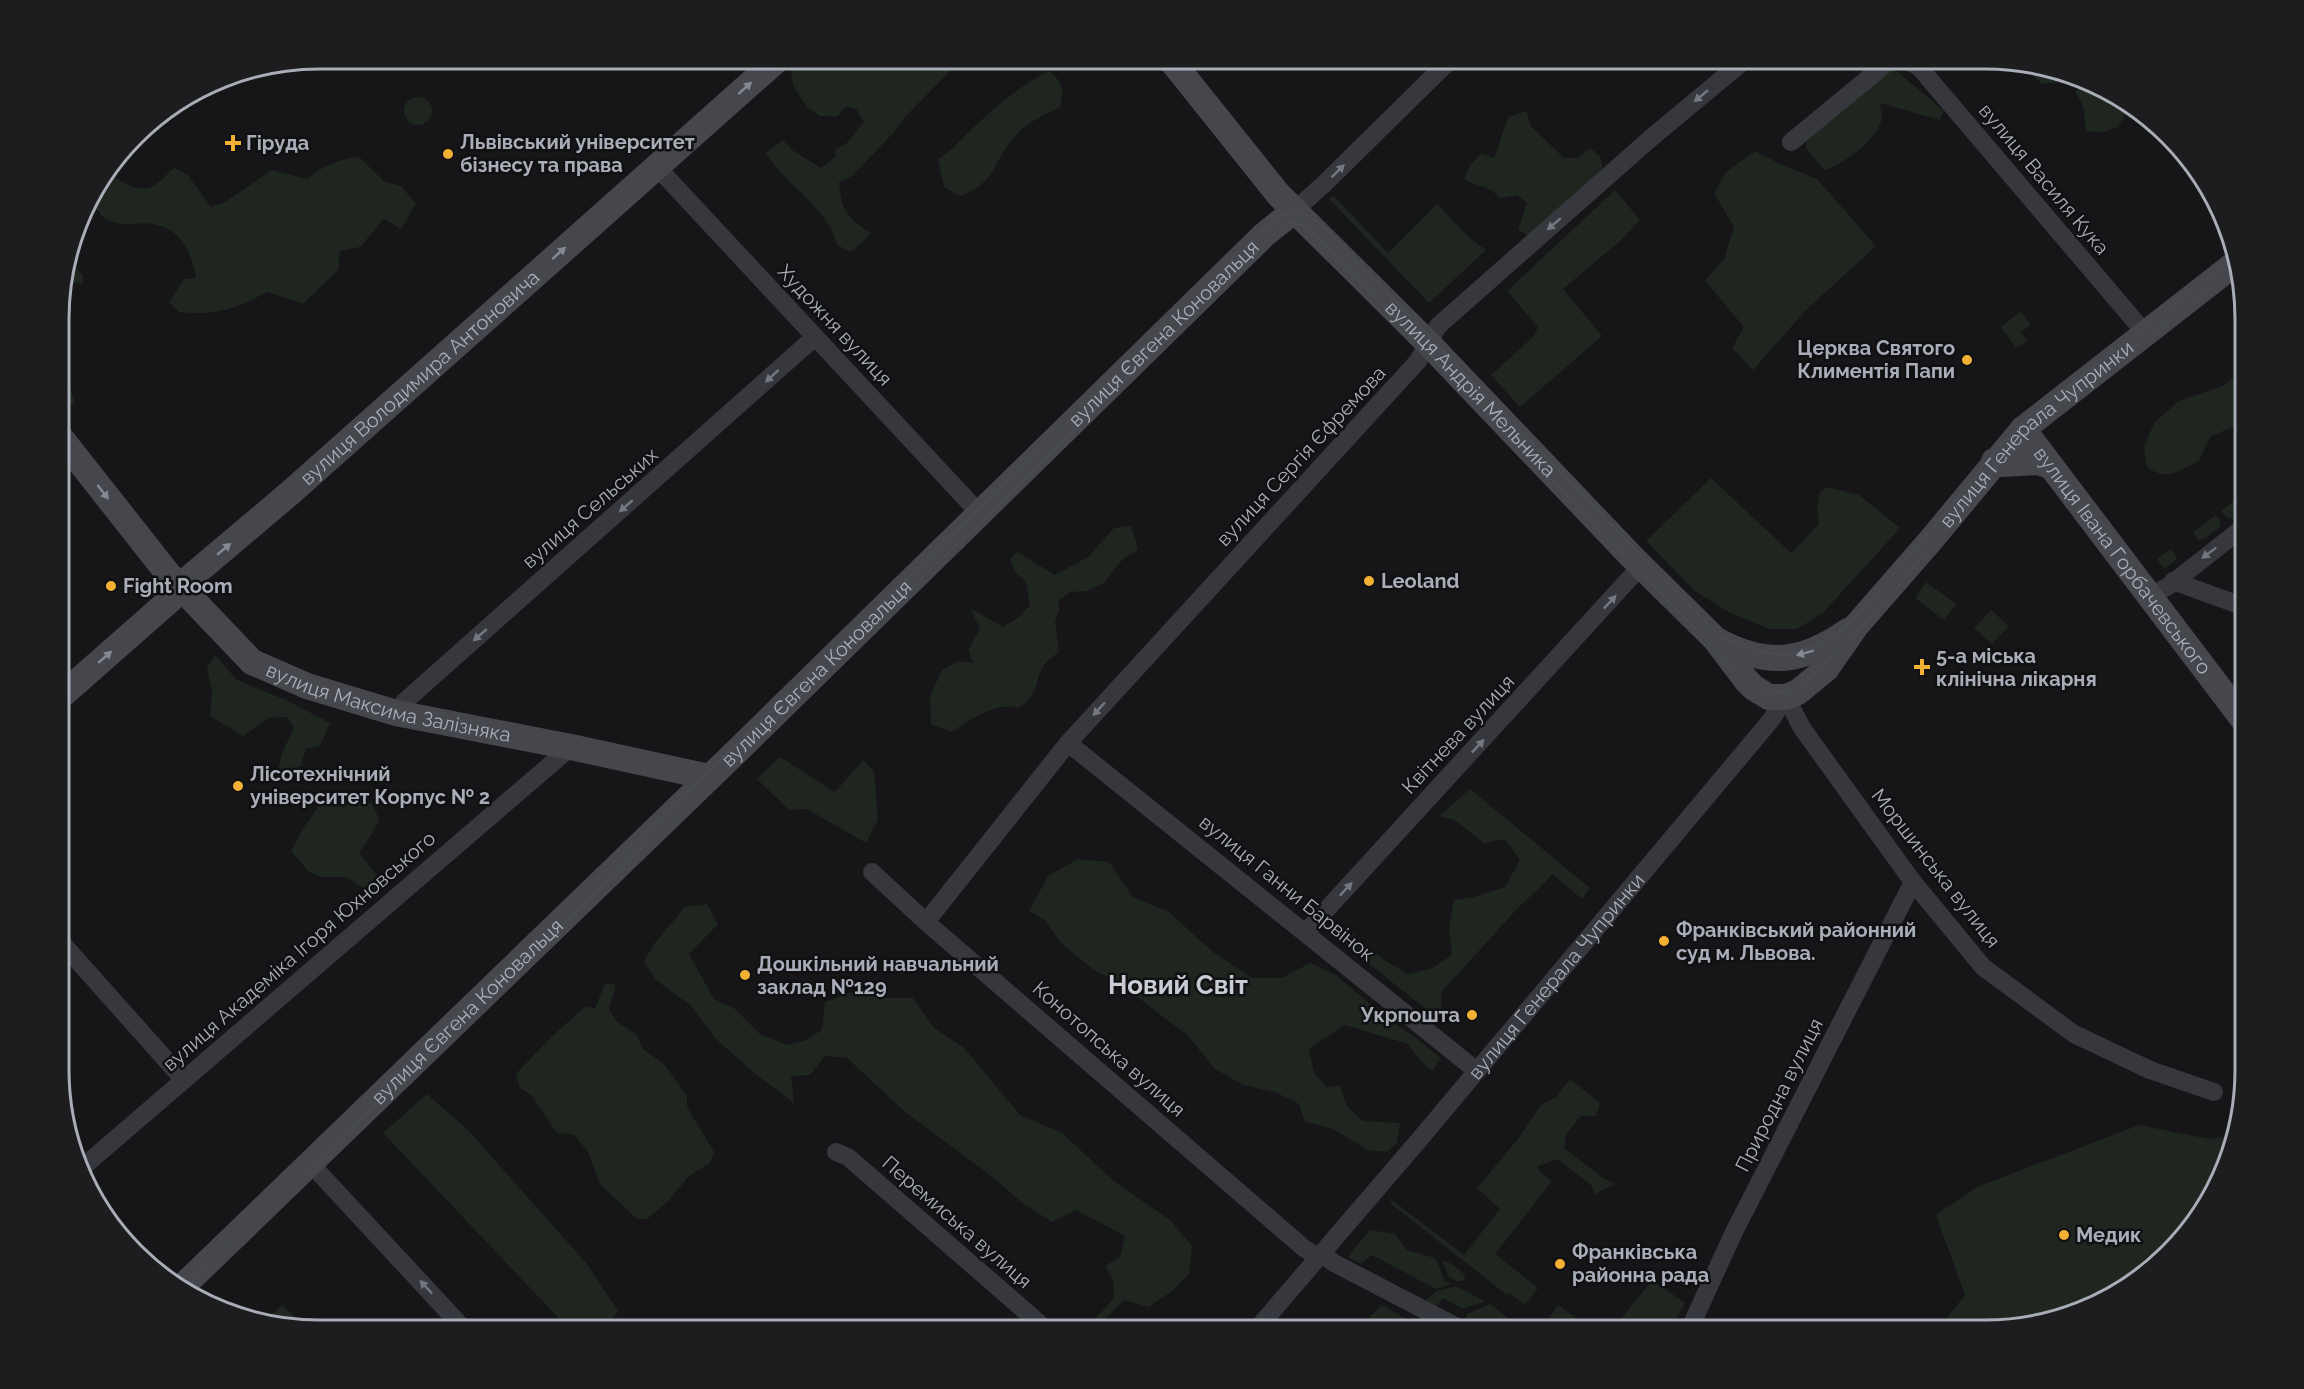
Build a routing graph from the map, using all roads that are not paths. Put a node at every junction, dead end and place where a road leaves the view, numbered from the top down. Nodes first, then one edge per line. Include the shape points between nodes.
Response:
1 (766, 69) edge
2 (1179, 69) edge
3 (1440, 69) edge
4 (1733, 69) edge
5 (1880, 69) edge
6 (1921, 69) edge
7 (1791, 142) dead end
8 (657, 167) junction
9 (1295, 210) junction
10 (2229, 268) edge
11 (2145, 333) junction
12 (815, 337) junction
13 (1428, 343) junction
14 (2023, 429) junction
15 (69, 448) edge
16 (1994, 461) junction
17 (2051, 466) junction
18 (980, 514) junction
19 (2235, 534) edge
20 (1641, 566) junction
21 (2173, 581) junction
22 (180, 587) junction
23 (2151, 596) junction
24 (2235, 603) edge
25 (1856, 626) junction
26 (1715, 639) junction
27 (1756, 657) junction
28 (69, 689) edge
29 (1786, 697) junction
30 (2235, 709) edge
31 (396, 713) junction
32 (1068, 742) junction
33 (571, 747) junction
34 (709, 777) junction
35 (872, 872) dead end
36 (1913, 882) junction
37 (926, 922) junction
38 (1306, 932) junction
39 (69, 951) edge
40 (1477, 1071) junction
41 (184, 1080) junction
42 (2214, 1092) dead end
43 (836, 1152) dead end
44 (310, 1162) junction
45 (87, 1163) edge
46 (1321, 1256) junction
47 (187, 1282) edge
48 (456, 1320) edge
49 (1035, 1320) edge
50 (1265, 1320) edge
51 (1444, 1320) edge
52 (1694, 1320) edge

8 -> 1 street, вулиця Володимира Антоновича
2 - 9 street, вулиця Андрія Мельника
9 -> 3 street, вулиця Євгена Коновальця
4 -> 13 street, вулиця Сергія Єфремова via 1437,326
5 - 7 street
6 - 11 street, вулиця Василя Кука
8 - 12 street, Художня вулиця
22 -> 8 street, вулиця Володимира Антоновича
9 - 13 street, вулиця Андрія Мельника
9 - 18 street, вулиця Євгена Коновальця via 1264,235
10 - 11 street, вулиця Генерала Чупринки
11 - 14 street, вулиця Генерала Чупринки
12 - 18 street, Художня вулиця
12 -> 31 street, вулиця Сельських
13 - 20 street, вулиця Андрія Мельника
13 -> 32 street, вулиця Сергія Єфремова via 1418,361
14 - 16 street, вулиця Генерала Чупринки
14 - 17 street, вулиця Івана Горбачевського
15 -> 22 street, вулиця Максима Залізняка
16 - 17 street
16 - 25 street, вулиця Генерала Чупринки
17 - 23 street, вулиця Івана Горбачевського
18 - 34 street, вулиця Євгена Коновальця
19 -> 21 street
20 - 26 street, вулиця Андрія Мельника
38 -> 20 street, Квітнева вулиця
21 - 23 street
21 - 24 street
28 -> 22 street, вулиця Володимира Антоновича
22 - 31 street, вулиця Максима Залізняка via 252,662 307,686
23 - 30 street, вулиця Івана Горбачевського
25 -> 27 street, вулиця Генерала Чупринки via 1814,651 1790,657
25 - 29 street, вулиця Генерала Чупринки via 1826,669 1810,684
26 - 27 street, вулиця Генерала Чупринки
26 - 29 street, вулиця Андрія Мельника via 1754,688 1769,697
27 - 29 street
29 - 36 street, Моршинська вулиця via 1799,723
29 - 40 street, вулиця Генерала Чупринки via 1771,720
31 - 33 street, вулиця Максима Залізняка
32 - 37 street, вулиця Сергія Єфремова
32 - 38 street, вулиця Ганни Барвінок
33 - 34 street, вулиця Максима Залізняка
33 - 41 street, вулиця Академіка Ігоря Юхновського
34 - 44 street, вулиця Євгена Коновальця
35 - 37 street, Конотопська вулиця
36 - 42 street, Моршинська вулиця via 1983,967 2074,1034 2150,1070
36 - 52 street, Природна вулиця via 1734,1232
37 - 46 street, Конотопська вулиця via 1305,1249
38 - 40 street, вулиця Ганни Барвінок
39 - 41 street
40 - 46 street, вулиця Генерала Чупринки
41 - 45 street, вулиця Академіка Ігоря Юхновського
43 - 49 street, Перемиська вулиця via 848,1157
44 - 47 street, вулиця Євгена Коновальця
48 -> 44 street
46 - 50 street, вулиця Генерала Чупринки
46 - 51 street

